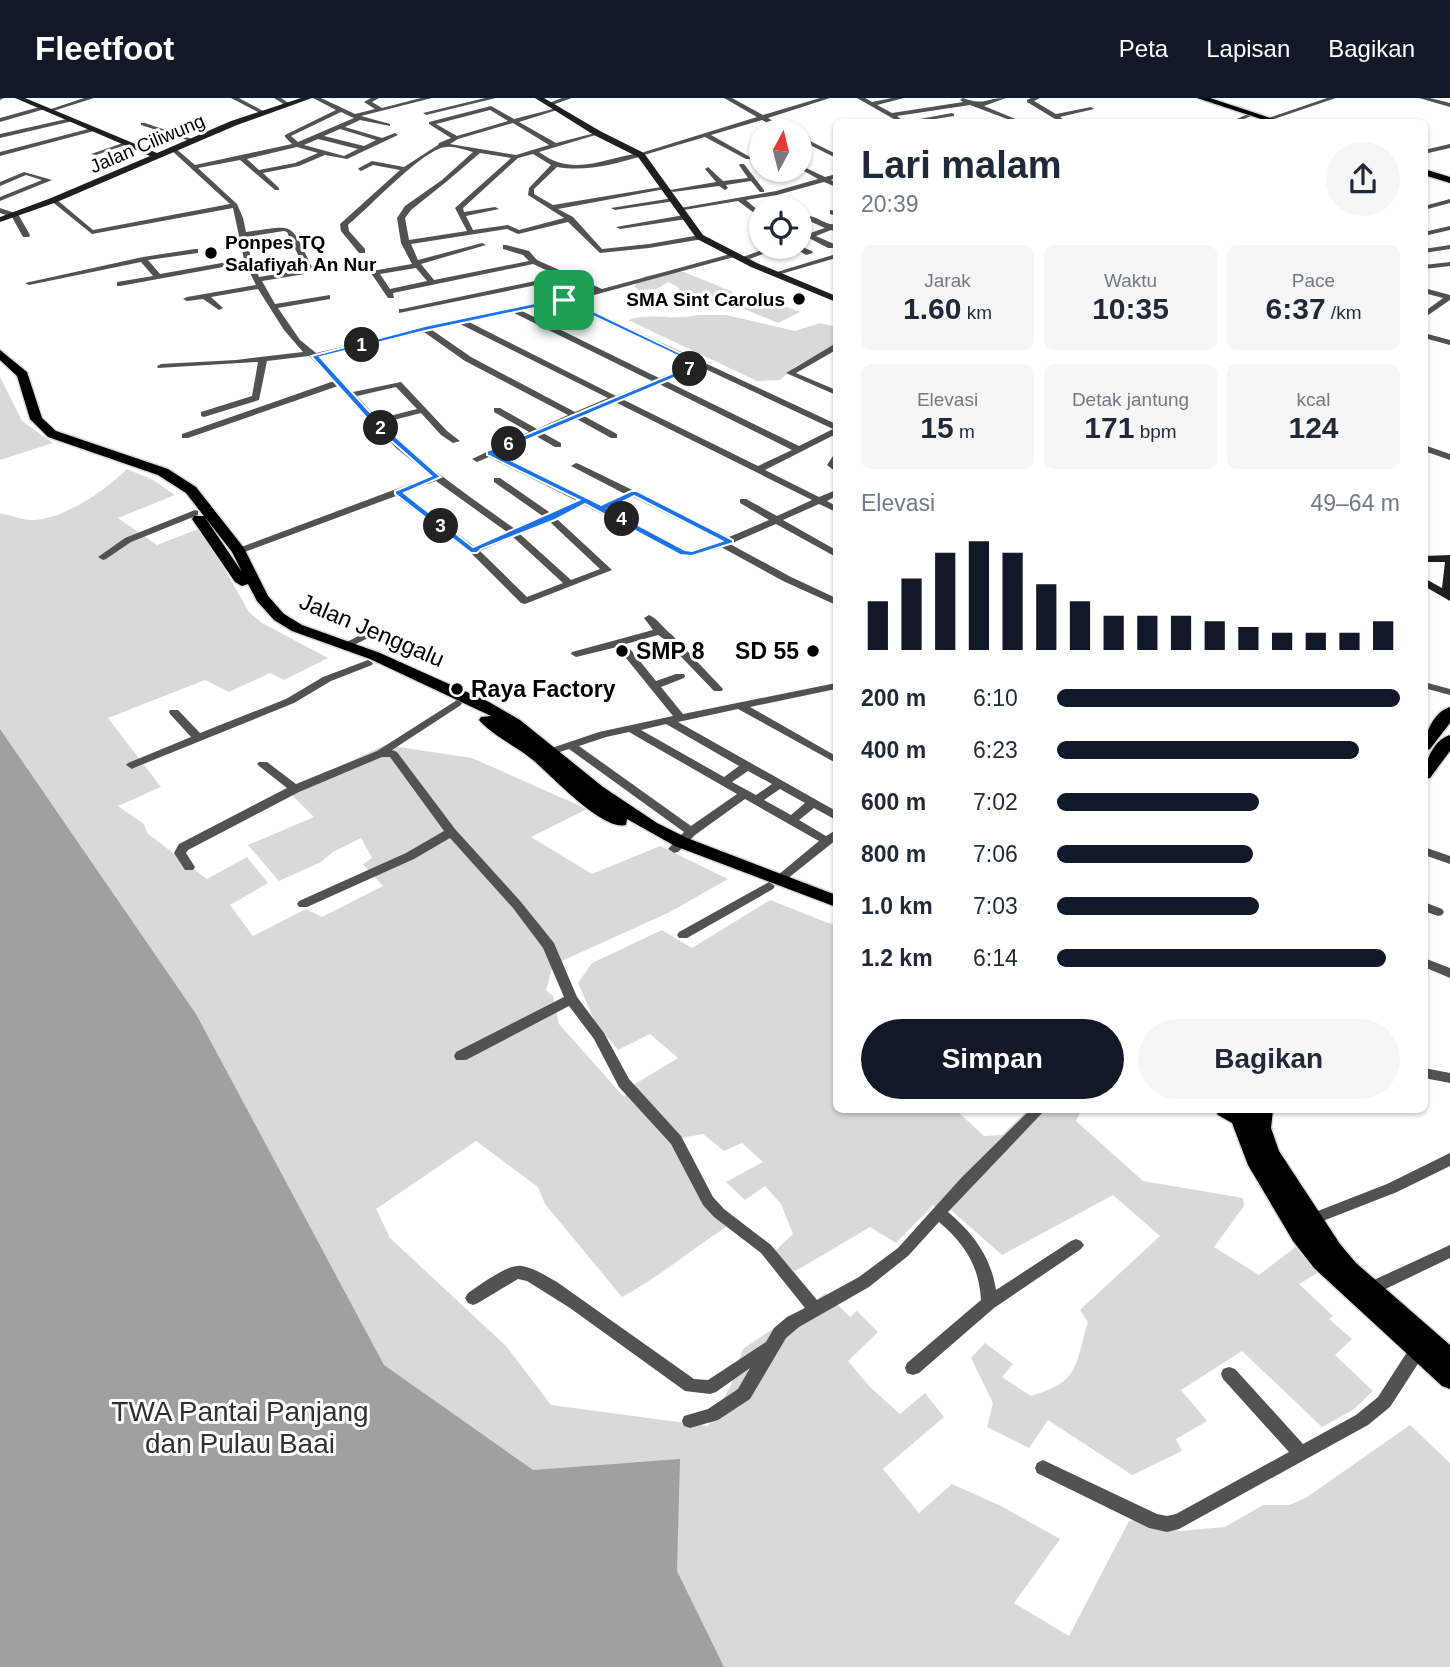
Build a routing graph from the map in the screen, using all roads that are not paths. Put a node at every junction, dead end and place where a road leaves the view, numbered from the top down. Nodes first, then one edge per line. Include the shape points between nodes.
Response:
1 (19, 98) edge
2 (92, 98) edge
3 (234, 98) edge
4 (277, 98) edge
5 (308, 98) edge
6 (316, 98) edge
7 (376, 98) edge
8 (429, 98) edge
9 (493, 98) edge
10 (539, 98) edge
11 (569, 98) edge
12 (727, 98) edge
13 (827, 98) edge
14 (860, 98) edge
15 (901, 98) edge
16 (959, 98) edge
17 (1003, 98) edge
18 (1191, 98) edge
19 (1202, 98) edge
20 (1333, 98) edge
21 (1422, 98) edge
22 (1020, 99) edge
23 (1033, 100) edge
24 (551, 103) edge
25 (287, 104) junction
26 (872, 104) junction
27 (973, 104) junction
28 (1450, 105) edge
29 (46, 109) junction
30 (380, 109) junction
31 (1091, 109) dead end
32 (341, 110) junction
33 (262, 112) junction
34 (426, 113) dead end
35 (961, 113) dead end
36 (1251, 115) junction
37 (893, 116) junction
38 (1056, 116) junction
39 (357, 117) junction
40 (762, 119) joint
41 (897, 119) edge
42 (925, 119) edge
43 (1012, 119) edge
44 (1060, 119) edge
45 (1241, 119) edge
46 (1264, 119) edge
47 (1276, 119) edge
48 (0, 120) edge
49 (71, 120) junction
50 (511, 122) junction
51 (749, 123) edge
52 (144, 124) dead end
53 (388, 125) dead end
54 (340, 127) junction
55 (592, 129) junction
56 (92, 130) junction
57 (395, 135) dead end
58 (0, 136) edge
59 (706, 136) junction
60 (319, 137) junction
61 (456, 138) junction
62 (192, 140) junction
63 (382, 140) junction
64 (125, 144) junction
65 (441, 144) junction
66 (812, 144) edge
67 (297, 145) junction
68 (554, 145) junction
69 (1450, 146) edge
70 (172, 148) junction
71 (366, 149) junction
72 (281, 150) junction
73 (479, 150) junction
74 (533, 151) junction
75 (1428, 151) edge
76 (94, 153) dead end
77 (323, 153) junction
78 (0, 154) edge
79 (643, 154) junction
80 (833, 154) edge
81 (157, 156) junction
82 (291, 156) dead end
83 (516, 157) junction
84 (242, 158) junction
85 (748, 158) dead end
86 (742, 165) dead end
87 (554, 166) junction
88 (194, 167) junction
89 (361, 169) dead end
90 (406, 169) junction
91 (708, 169) dead end
92 (258, 172) junction
93 (812, 173) edge
94 (749, 174) edge
95 (1428, 174) edge
96 (833, 177) edge
97 (825, 179) junction
98 (749, 180) edge
99 (1449, 180) edge
100 (755, 182) edge
101 (833, 183) edge
102 (0, 184) edge
103 (721, 184) junction
104 (277, 189) dead end
105 (673, 190) junction
106 (762, 191) dead end
107 (732, 197) dead end
108 (0, 200) edge
109 (54, 200) junction
110 (741, 200) junction
111 (1450, 201) edge
112 (235, 205) junction
113 (749, 206) edge
114 (1428, 207) edge
115 (551, 208) junction
116 (615, 208) dead end
117 (495, 209) dead end
118 (685, 209) junction
119 (0, 210) edge
120 (462, 214) junction
121 (13, 216) junction
122 (570, 219) junction
123 (812, 219) edge
124 (0, 220) edge
125 (620, 227) dead end
126 (833, 227) edge
127 (1450, 228) edge
128 (833, 229) edge
129 (471, 233) junction
130 (1428, 233) edge
131 (26, 235) dead end
132 (242, 235) junction
133 (812, 235) edge
134 (700, 237) junction
135 (812, 237) edge
136 (405, 243) junction
137 (482, 245) dead end
138 (831, 246) dead end
139 (506, 247) dead end
140 (1450, 247) edge
141 (1428, 250) edge
142 (195, 251) dead end
143 (362, 251) dead end
144 (731, 255) junction
145 (747, 257) joint
146 (833, 257) edge
147 (143, 259) junction
148 (248, 260) junction
149 (825, 260) junction
150 (534, 262) junction
151 (415, 264) junction
152 (833, 264) edge
153 (1450, 264) edge
154 (1428, 267) edge
155 (781, 272) junction
156 (157, 276) junction
157 (563, 277) junction
158 (29, 283) dead end
159 (260, 283) junction
160 (120, 284) dead end
161 (433, 284) junction
162 (601, 291) junction
163 (1428, 291) edge
164 (833, 292) edge
165 (205, 296) junction
166 (327, 297) dead end
167 (1450, 297) edge
168 (833, 298) edge
169 (187, 299) dead end
170 (564, 300) junction
171 (273, 307) junction
172 (219, 308) dead end
173 (514, 310) junction
174 (402, 311) dead end
175 (1428, 313) edge
176 (462, 322) junction
177 (425, 329) junction
178 (1428, 336) edge
179 (1450, 343) edge
180 (833, 349) edge
181 (191, 352) dead end
182 (0, 354) edge
183 (311, 355) junction
184 (821, 355) junction
185 (263, 359) junction
186 (833, 361) edge
187 (195, 364) junction
188 (701, 365) junction
189 (0, 366) edge
190 (161, 366) dead end
191 (661, 380) junction
192 (337, 383) junction
193 (833, 392) edge
194 (350, 395) junction
195 (618, 398) junction
196 (423, 410) junction
197 (496, 410) dead end
198 (204, 414) dead end
199 (575, 415) junction
200 (33, 420) junction
201 (375, 422) junction
202 (833, 428) edge
203 (833, 431) edge
204 (535, 432) junction
205 (185, 436) dead end
206 (614, 436) dead end
207 (54, 438) junction
208 (456, 441) dead end
209 (558, 445) dead end
210 (1428, 449) edge
211 (800, 450) junction
212 (489, 453) junction
213 (1450, 457) edge
214 (477, 459) dead end
215 (576, 466) dead end
216 (761, 469) junction
217 (432, 472) junction
218 (496, 480) dead end
219 (398, 493) junction
220 (634, 493) junction
221 (833, 494) edge
222 (586, 500) junction
223 (743, 501) dead end
224 (820, 501) junction
225 (833, 508) edge
226 (601, 509) junction
227 (195, 513) junction
228 (551, 518) junction
229 (778, 520) junction
230 (512, 531) junction
231 (726, 543) junction
232 (239, 551) junction
233 (474, 551) junction
234 (833, 552) edge
235 (103, 557) dead end
236 (1428, 558) edge
237 (1450, 558) edge
238 (1450, 563) edge
239 (607, 570) junction
240 (617, 579) dead end
241 (568, 583) junction
242 (1428, 584) edge
243 (249, 586) junction
244 (1428, 593) edge
245 (1447, 596) edge
246 (833, 601) edge
247 (649, 618) dead end
248 (374, 631) dead end
249 (659, 631) junction
250 (619, 643) junction
251 (346, 645) junction
252 (576, 654) dead end
253 (368, 663) junction
254 (680, 676) dead end
255 (654, 686) junction
256 (1428, 686) edge
257 (833, 687) edge
258 (718, 689) dead end
259 (821, 689) junction
260 (1450, 692) edge
261 (833, 695) edge
262 (457, 703) junction
263 (740, 706) junction
264 (174, 712) dead end
265 (1450, 712) edge
266 (675, 720) junction
267 (631, 729) junction
268 (1428, 737) edge
269 (199, 739) junction
270 (1450, 740) edge
271 (569, 744) junction
272 (381, 753) junction
273 (544, 754) junction
274 (833, 758) edge
275 (263, 764) dead end
276 (132, 765) dead end
277 (747, 766) junction
278 (1428, 770) edge
279 (724, 782) junction
280 (780, 784) junction
281 (295, 789) junction
282 (750, 797) junction
283 (813, 803) junction
284 (833, 814) edge
285 (792, 820) junction
286 (451, 832) junction
287 (832, 838) edge
288 (682, 841) junction
289 (1428, 852) edge
290 (1450, 860) edge
291 (189, 867) dead end
292 (774, 883) junction
293 (833, 900) edge
294 (303, 904) dead end
295 (1428, 908) edge
296 (833, 910) edge
297 (1438, 912) dead end
298 (683, 935) dead end
299 (1428, 964) edge
300 (1450, 973) edge
301 (571, 999) junction
302 (461, 1056) dead end
303 (1428, 1074) edge
304 (1450, 1078) edge
305 (1035, 1113) edge
306 (1247, 1115) edge
307 (1450, 1159) edge
308 (939, 1213) junction
309 (1310, 1220) junction
310 (1076, 1245) dead end
311 (1450, 1251) edge
312 (1370, 1289) junction
313 (473, 1298) dead end
314 (989, 1303) junction
315 (816, 1310) junction
316 (769, 1348) junction
317 (1417, 1350) junction
318 (1450, 1359) edge
319 (913, 1368) dead end
320 (1229, 1374) dead end
321 (1450, 1379) edge
322 (690, 1421) dead end
323 (1301, 1452) junction
324 (1043, 1468) dead end

1 - 29 street
2 - 29 street
3 - 33 street
4 - 25 street
5 - 25 street, Jalan Ciliwung
6 - 32 street
7 - 30 street via 367,102
8 - 30 street
9 - 34 street
10 - 24 street
11 - 24 street
12 - 40 street
13 - 40 street
14 - 26 street
15 - 26 street
16 - 27 street
17 - 27 street
18 - 36 main road
19 - 36 main road
20 - 47 street
21 - 28 street
22 - 23 street
23 - 38 street
24 - 50 street
24 - 55 street
25 - 33 street, Jalan Ciliwung
26 - 37 street
27 - 37 street
27 - 43 street
29 - 48 street
29 - 49 street
30 - 39 street
31 - 38 street
32 - 39 street
32 - 67 street via 287,136
33 - 62 street, Jalan Ciliwung
35 - 42 street
36 - 45 street
36 - 46 main road
37 - 41 street
38 - 44 street
39 - 53 street
39 - 54 street
49 - 56 street
49 - 58 street
50 - 61 street
50 - 61 street via 490,108 431,123
50 - 68 street
51 - 59 street
52 - 62 street
54 - 60 street
54 - 63 street
55 - 68 street
55 - 79 street
56 - 64 street
56 - 78 street
57 - 63 street
59 - 79 street
59 - 85 street
60 - 67 street
60 - 71 street
61 - 65 street
62 - 70 street, Jalan Ciliwung
63 - 71 street
64 - 76 street
64 - 81 street
65 - 73 street
65 - 90 street
66 - 80 street
67 - 72 street
67 - 77 street
68 - 74 street
69 - 75 street
70 - 81 street, Jalan Ciliwung
70 - 88 street
71 - 77 street via 345,158
72 - 82 street
72 - 84 street
73 - 83 street
73 - 136 street via 404,214
74 - 83 street
74 - 87 street
77 - 92 street
79 - 87 street via 589,167
79 - 105 street
81 - 109 street, Jalan Ciliwung
83 - 120 street via 459,208
84 - 88 street
84 - 92 street
86 - 94 street
87 - 115 street via 529,192
88 - 112 street
89 - 90 street via 372,163
90 - 143 street via 344,224
91 - 103 street
92 - 104 street
93 - 97 street
95 - 99 main road
96 - 97 street
97 - 101 street
97 - 110 street
98 - 103 street
100 - 106 street
102 - 108 street via 26,173 49,180
103 - 105 street
103 - 107 street
105 - 115 street
105 - 116 street
105 - 118 street
109 - 112 street via 92,232
109 - 121 street, Jalan Ciliwung
110 - 113 street
110 - 118 street
111 - 114 street
112 - 132 street
115 - 122 street
117 - 120 street
118 - 125 street
118 - 134 street
118 - 145 street via 709,236
119 - 121 street
120 - 129 street
121 - 124 street, Jalan Ciliwung
121 - 131 street
122 - 129 street via 521,235 508,227
122 - 134 street via 603,251
123 - 126 street
127 - 130 street
128 - 133 street
129 - 136 street
132 - 148 street
132 - 159 street via 290,231 308,267 305,272
134 - 144 street
135 - 138 street
136 - 151 street
137 - 151 street
139 - 150 street via 526,253
140 - 141 street
142 - 147 street
144 - 162 street
144 - 168 street
145 - 155 street
146 - 149 street
147 - 156 street
147 - 158 street
148 - 156 street
148 - 159 street
149 - 152 street
149 - 155 street
150 - 157 street
150 - 161 street
151 - 161 street
151 - 161 street via 375,273 390,294
153 - 154 street
155 - 164 street
156 - 160 street
157 - 162 street
157 - 174 street
159 - 165 street
159 - 171 street
162 - 170 street
163 - 167 street
165 - 169 street
165 - 172 street
166 - 171 street
167 - 175 street
170 - 173 street
170 - 188 street
171 - 183 street
173 - 176 street
173 - 191 street
176 - 177 street
176 - 195 street
177 - 183 street
177 - 199 street via 468,359
178 - 179 street
180 - 184 street
181 - 187 street
182 - 200 main road via 23,375
183 - 185 street
183 - 192 street
184 - 186 street
184 - 193 street via 790,374
185 - 187 street
185 - 198 street via 256,398
187 - 190 street
188 - 191 street
188 - 202 street
189 - 200 main road, Jalan Jenggalu
191 - 195 street
191 - 211 street
192 - 194 street
192 - 205 street
194 - 196 street via 396,383
194 - 201 street
195 - 199 street
195 - 216 street
196 - 201 street
196 - 208 street
197 - 204 street
199 - 204 street
199 - 206 street
200 - 207 main road, Jalan Jenggalu
201 - 217 street
203 - 211 street
204 - 209 street
204 - 212 street
207 - 227 main road, Jalan Jenggalu via 155,478 185,499
207 - 232 main road, Jalan Jenggalu via 133,461 180,481
210 - 213 street
211 - 216 street
212 - 214 street
212 - 222 street
215 - 220 street
216 - 224 street
217 - 219 street
217 - 230 street
218 - 228 street
219 - 232 street
219 - 233 street
220 - 226 street
220 - 231 street
221 - 224 street
222 - 226 street
222 - 228 street
223 - 229 street
224 - 225 street
224 - 229 street
226 - 231 street via 683,553
227 - 235 street via 128,540
227 - 243 main road, Jalan Jenggalu
228 - 230 street
228 - 239 street
229 - 231 street
229 - 234 street
230 - 233 street
230 - 241 street
231 - 246 street
232 - 243 main road, Jalan Jenggalu
233 - 241 street via 525,601
236 - 237 street
238 - 245 street
239 - 240 street
239 - 241 street
242 - 245 street
243 - 251 main road, Jalan Jenggalu via 279,617 297,628
243 - 253 main road, Jalan Jenggalu via 253,603 283,630
244 - 245 street
247 - 249 street
248 - 251 street
249 - 250 street
249 - 258 street
250 - 252 street
250 - 255 street
251 - 273 main road, Jalan Jenggalu via 483,705 514,723
253 - 262 main road, Jalan Jenggalu
253 - 269 street
254 - 255 street
255 - 266 street
256 - 260 street
257 - 259 street
259 - 261 street
259 - 263 street
262 - 272 street
262 - 273 main road, Jalan Jenggalu
263 - 266 street
263 - 274 street
264 - 269 street
265 - 268 main road
266 - 267 street
266 - 277 street
267 - 271 street
267 - 279 street
269 - 276 street
270 - 278 main road
271 - 273 street
271 - 288 street
272 - 281 street
272 - 286 street via 393,754
273 - 288 main road, Jalan Jenggalu via 584,798 646,837
275 - 281 street
277 - 279 street
277 - 280 street
279 - 282 street
280 - 282 street
280 - 283 street
281 - 291 street via 183,846 180,853
282 - 285 street
282 - 288 street
283 - 284 street
283 - 285 street
285 - 287 street
286 - 294 street via 410,856
286 - 301 street via 549,946
287 - 292 street
288 - 292 main road, Jalan Jenggalu
289 - 290 street
292 - 293 main road, Jalan Jenggalu
292 - 296 main road, Jalan Jenggalu
292 - 298 street
295 - 297 street
299 - 300 street
301 - 302 street
301 - 315 street via 624,1083 676,1140 708,1201 766,1249
303 - 304 street
305 - 308 street
306 - 309 main road
306 - 317 main road via 1255,1159 1301,1236 1322,1262
307 - 309 street
308 - 314 street via 961,1231 984,1265
308 - 315 street via 903,1252
309 - 312 main road
310 - 314 street
311 - 312 street
312 - 318 main road
313 - 316 street via 515,1273 530,1274 691,1386 710,1387
314 - 319 street
315 - 316 street via 793,1322
316 - 322 street via 744,1394 712,1415
317 - 321 main road
317 - 323 street via 1384,1402 1362,1420
320 - 323 street
323 - 324 street via 1167,1524

